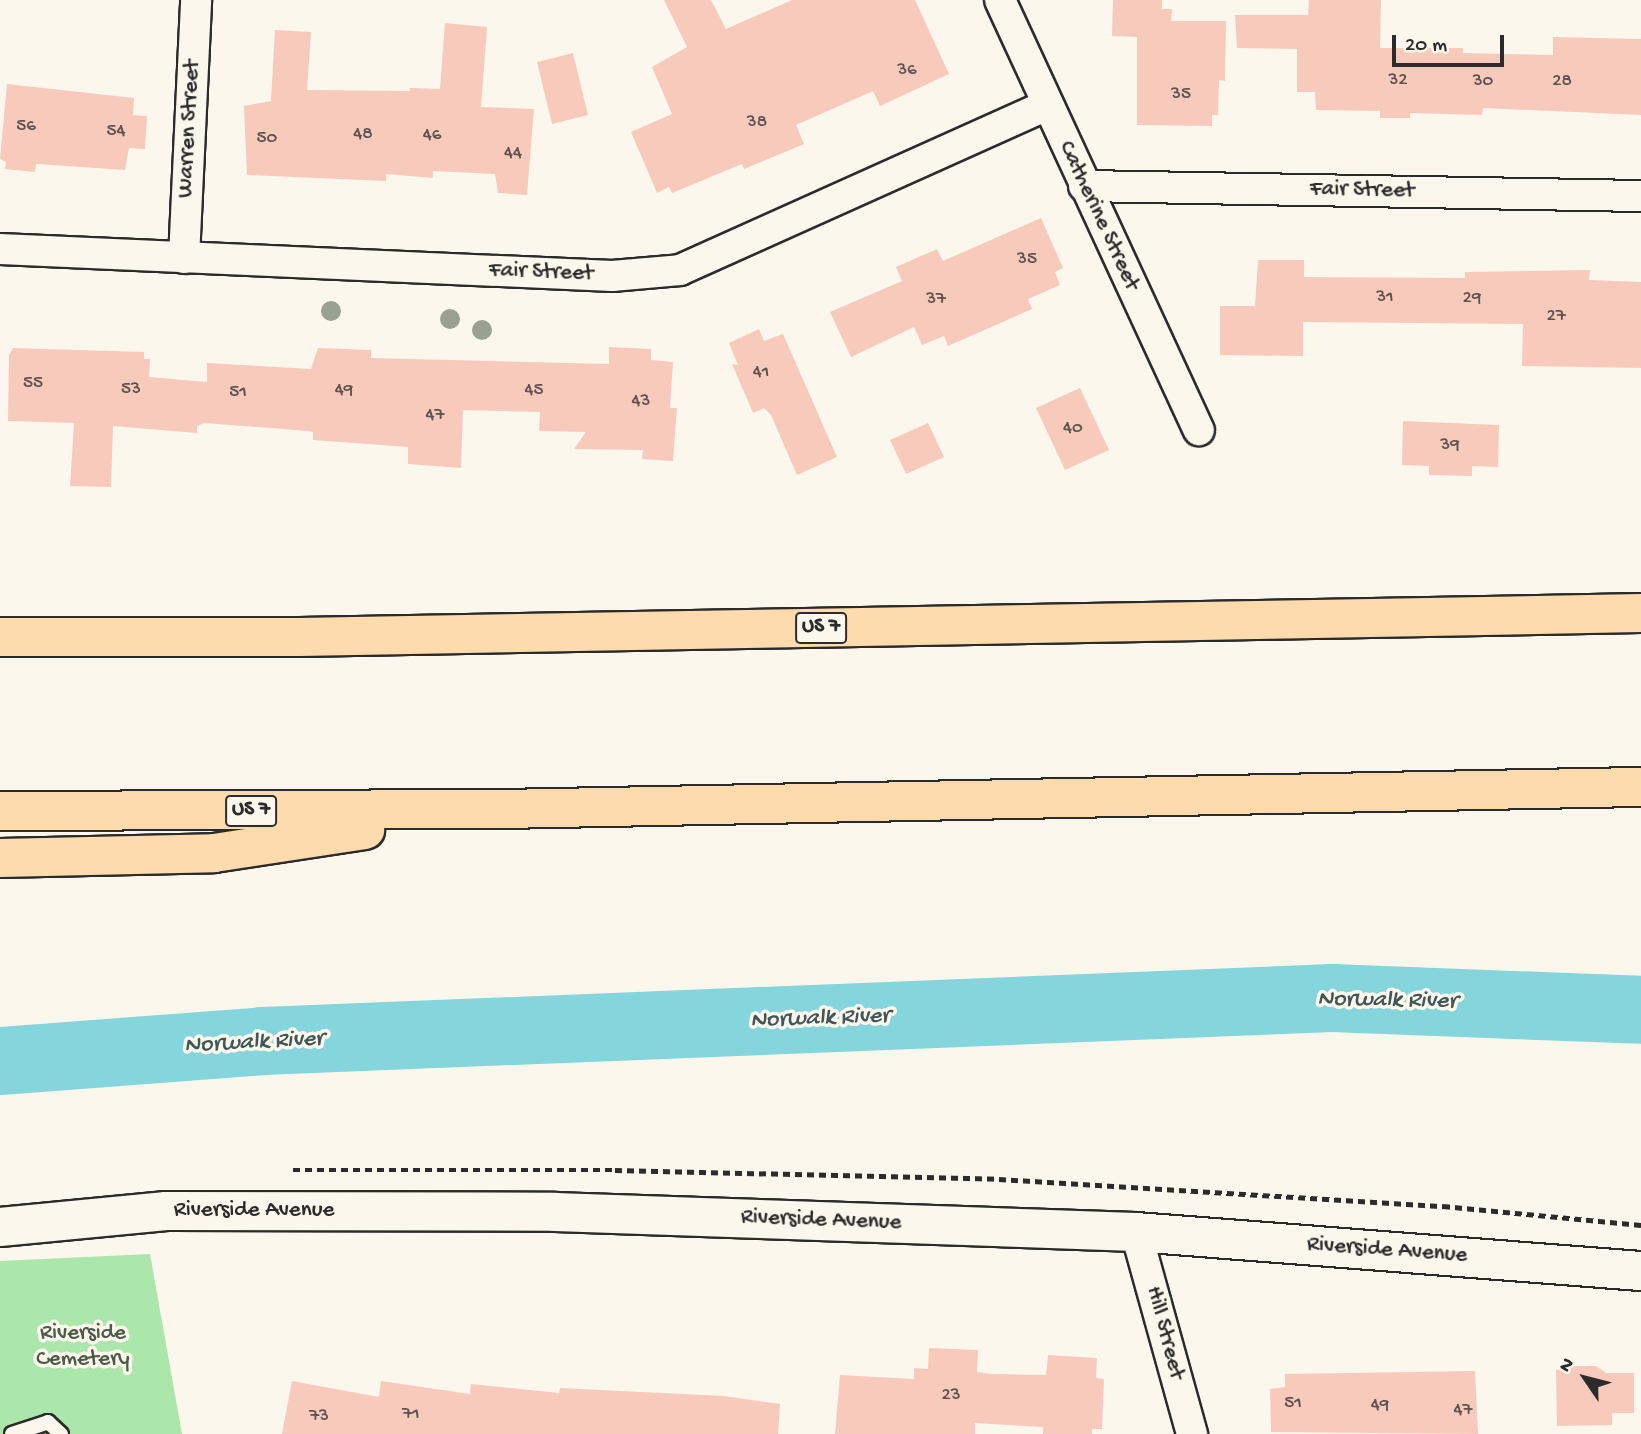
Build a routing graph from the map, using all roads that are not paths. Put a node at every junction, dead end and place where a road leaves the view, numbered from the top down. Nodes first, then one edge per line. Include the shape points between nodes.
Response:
1 (196, 0) edge
2 (1000, 0) edge
3 (1046, 105) junction
4 (1084, 186) junction
5 (1641, 196) edge
6 (0, 249) edge
7 (184, 258) junction
8 (1199, 430) dead end
9 (1641, 612) edge
10 (0, 637) edge
11 (1641, 786) edge
12 (502, 809) junction
13 (0, 811) edge
14 (0, 858) edge
15 (0, 1227) edge
16 (1136, 1232) junction
17 (1641, 1271) edge
18 (12, 1434) edge
19 (61, 1434) edge
20 (1192, 1434) edge

1 - 7 street, Warren Street
2 - 3 street, Catherine Street
3 - 4 street, Catherine Street
3 - 7 street, Fair Street via 680,270 612,276
4 - 5 street, Fair Street
4 - 8 street, Catherine Street
6 - 7 street, Fair Street
9 - 10 highway, US 7 via 327,637
11 - 12 highway, US 7
12 - 13 highway, US 7
12 - 14 highway via 214,853
15 - 16 main road, Riverside Avenue via 180,1211 555,1212
16 - 17 main road, Riverside Avenue
16 - 20 street, Hill Street
18 - 19 lane via 48,1422

